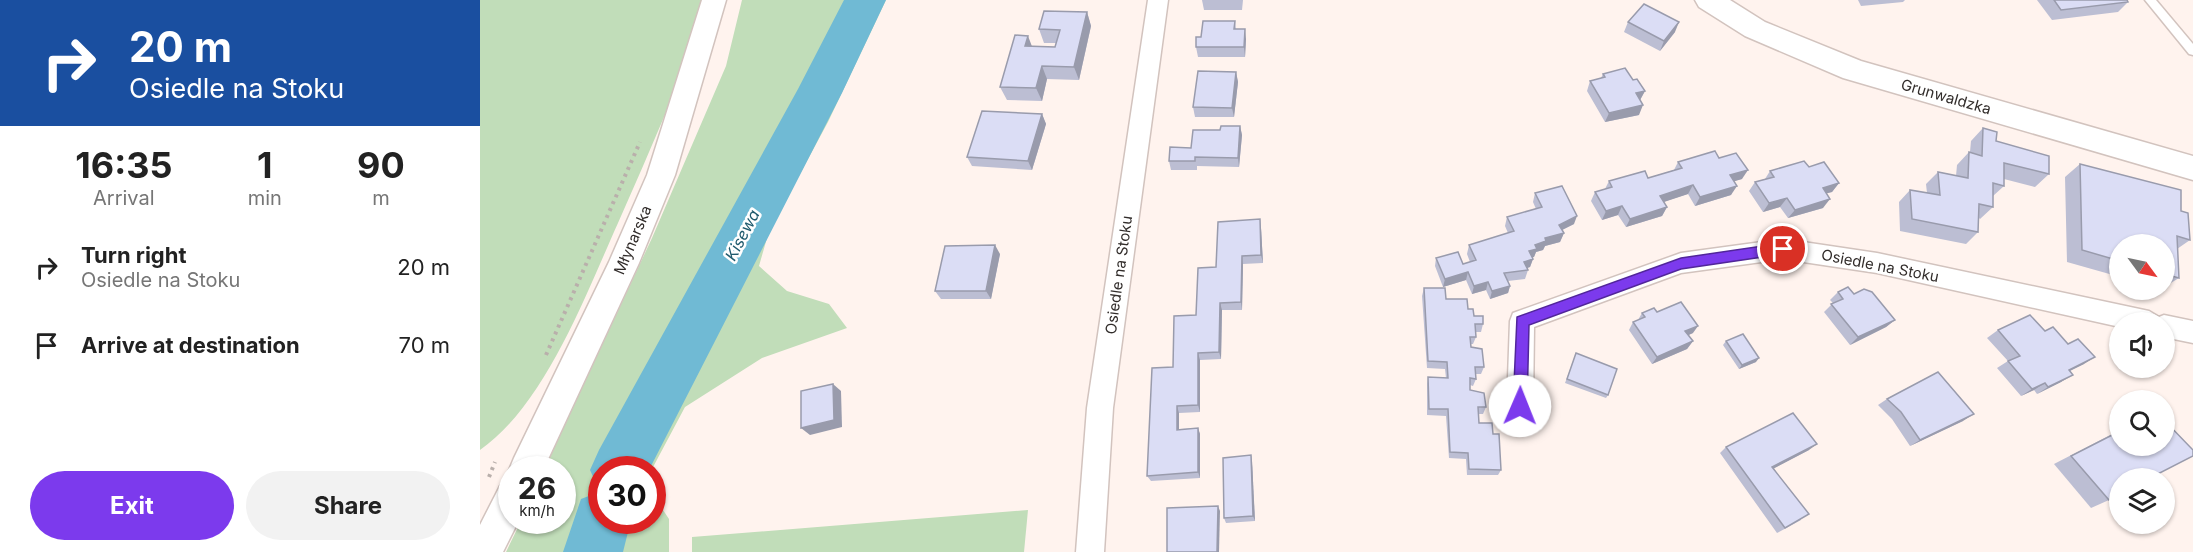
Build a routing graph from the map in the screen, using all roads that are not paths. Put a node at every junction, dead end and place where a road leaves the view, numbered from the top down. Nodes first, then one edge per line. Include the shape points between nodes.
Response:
1 (714, 0) edge
2 (1158, 0) edge
3 (1709, 0) edge
4 (2150, 0) edge
5 (2193, 51) edge
6 (2193, 168) edge
7 (2109, 313) edge
8 (2175, 328) edge
9 (2193, 332) edge
10 (1520, 406) dead end
11 (533, 456) edge
12 (498, 491) edge
13 (485, 552) edge
14 (1089, 552) edge

1 - 11 street, Młynarska via 661,174 624,263
2 - 14 street, Osiedle na Stoku via 1100,408
3 - 6 main road, Grunwaldzka via 1755,29 1853,70
4 - 5 lane
7 - 10 street, Osiedle na Stoku via 1877,263 1783,249 1681,263 1522,321
8 - 9 street
12 - 13 street

